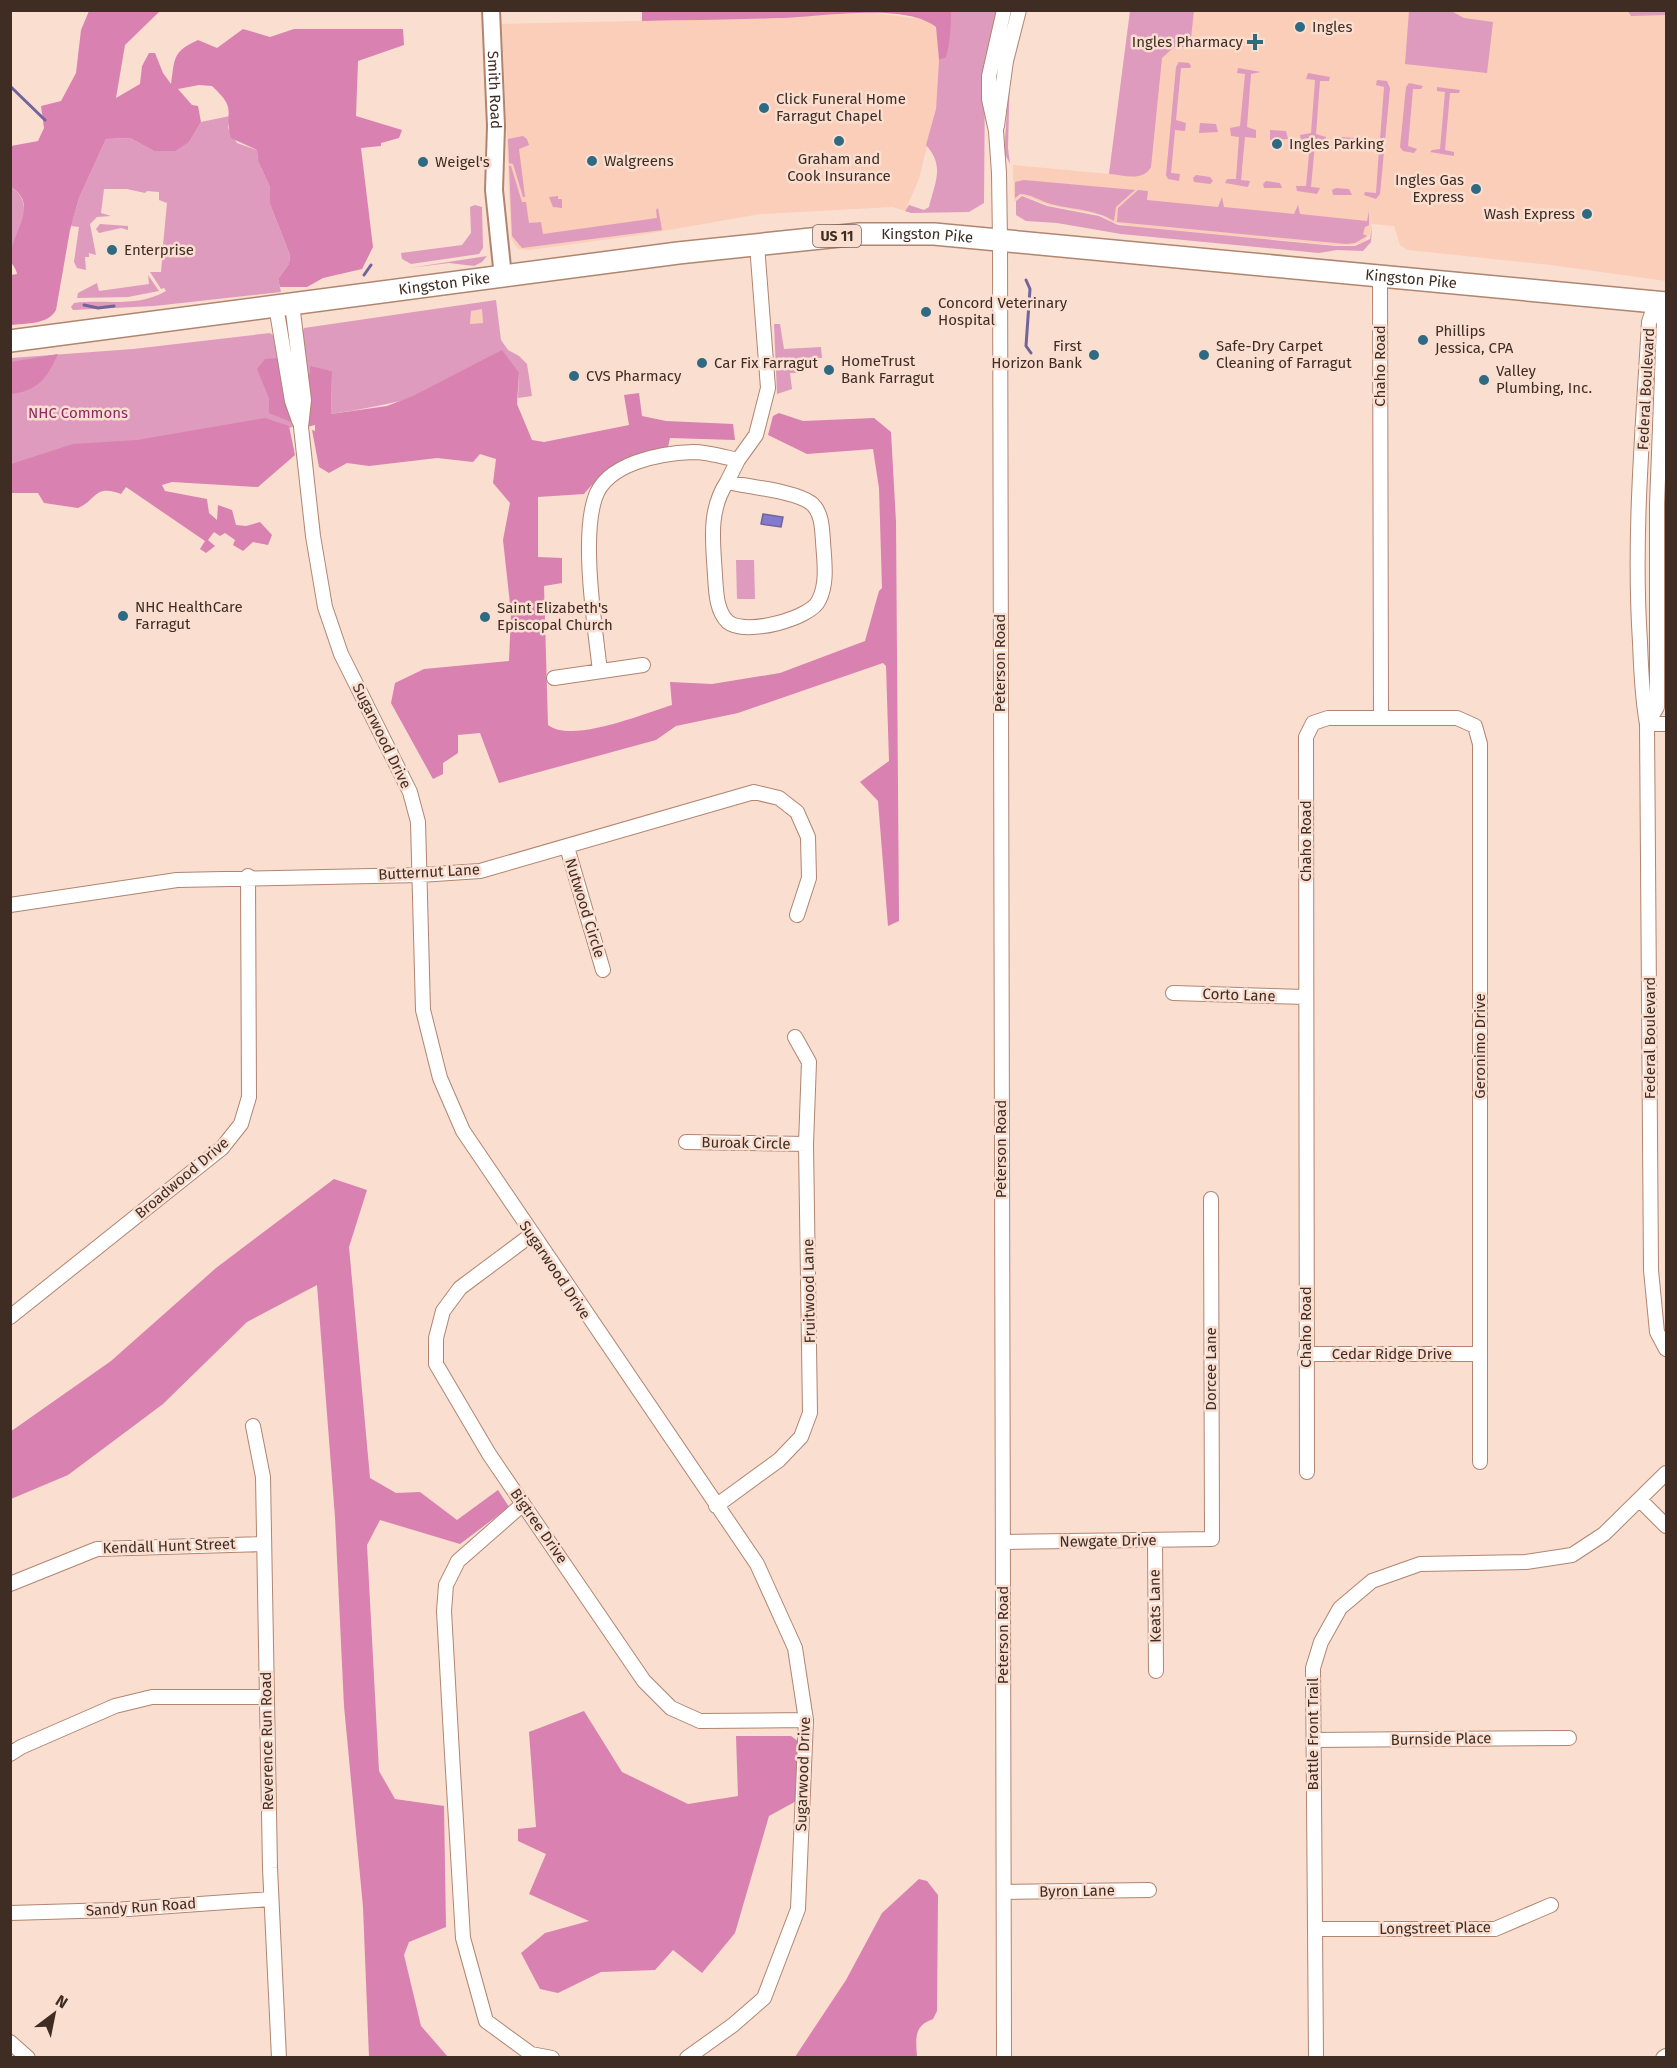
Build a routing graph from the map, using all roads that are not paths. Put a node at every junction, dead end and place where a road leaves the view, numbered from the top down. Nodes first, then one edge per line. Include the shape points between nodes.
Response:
1 (491, 10) edge
2 (1004, 10) edge
3 (1019, 10) edge
4 (996, 131) junction
5 (1000, 241) junction
6 (757, 245) junction
7 (1380, 275) junction
8 (503, 277) junction
9 (1661, 302) edge
10 (284, 305) junction
11 (10, 341) edge
12 (738, 460) junction
13 (728, 482) junction
14 (643, 665) dead end
15 (600, 671) junction
16 (554, 678) dead end
17 (1655, 709) edge
18 (1381, 717) junction
19 (1647, 724) junction
20 (1666, 724) edge
21 (567, 847) junction
22 (420, 875) junction
23 (248, 876) junction
24 (10, 905) edge
25 (797, 915) dead end
26 (603, 970) dead end
27 (1173, 993) dead end
28 (1306, 997) junction
29 (795, 1037) dead end
30 (686, 1142) dead end
31 (806, 1144) junction
32 (1211, 1199) dead end
33 (531, 1234) junction
34 (10, 1317) edge
35 (1666, 1349) edge
36 (1305, 1354) junction
37 (1479, 1354) junction
38 (253, 1426) dead end
39 (1480, 1462) dead end
40 (1307, 1472) dead end
41 (1666, 1473) edge
42 (1640, 1500) junction
43 (523, 1504) junction
44 (716, 1506) junction
45 (1666, 1526) edge
46 (1212, 1539) joint
47 (1155, 1540) junction
48 (1003, 1542) junction
49 (263, 1544) junction
50 (10, 1584) edge
51 (1156, 1671) dead end
52 (266, 1696) junction
53 (806, 1720) junction
54 (1569, 1738) dead end
55 (1313, 1740) junction
56 (10, 1754) edge
57 (1149, 1890) dead end
58 (1005, 1892) junction
59 (271, 1899) junction
60 (1551, 1905) dead end
61 (10, 1913) edge
62 (1315, 1929) junction
63 (10, 2042) edge
64 (28, 2058) edge
65 (279, 2058) edge
66 (552, 2058) edge
67 (687, 2058) edge
68 (1004, 2058) edge
69 (1316, 2058) edge

1 - 8 street, Smith Road via 496,126 494,190
2 - 4 street via 989,76
3 - 4 street via 1006,60
4 - 5 street, Peterson Road
5 - 6 main road, Kingston Pike / US 11 via 934,234 859,234
5 - 7 main road, Kingston Pike / US 11
5 - 48 street, Peterson Road
6 - 8 main road, Kingston Pike / US 11
6 - 12 street via 768,388 756,435
7 - 9 main road, Kingston Pike / US 11
7 - 18 street, Chaho Road
8 - 10 main road, Kingston Pike / US 11
9 - 17 street, Federal Boulevard via 1664,324
9 - 17 street, Federal Boulevard via 1649,322 1637,522 1638,611
10 - 11 main road, Kingston Pike / US 11
10 - 22 street, Sugarwood Drive via 325,607 341,654 410,792 418,822
12 - 13 street
12 - 15 street via 694,452 671,454 642,460 609,476 600,487 589,530
13 - 13 street via 719,495 713,518 720,609 729,622 747,629 810,612 819,602 824,568 822,522 815,507 801,498
14 - 15 street
15 - 16 street
17 - 19 street, Federal Boulevard
18 - 28 street, Chaho Road via 1328,718 1313,723 1305,737
18 - 37 street, Geronimo Drive via 1457,718 1475,726 1480,744
19 - 20 street
19 - 35 street, Federal Boulevard via 1651,1270 1657,1332
21 - 22 street, Butternut Lane via 480,871
21 - 25 street, Butternut Lane via 730,797 754,792 778,798 798,812 808,837 809,878
21 - 26 street, Nutwood Circle
22 - 23 street, Butternut Lane
22 - 33 street, Sugarwood Drive via 423,1010 440,1077 462,1131
23 - 24 street, Butternut Lane via 125,886
23 - 34 street, Broadwood Drive via 249,1097 241,1124 222,1148
27 - 28 street, Corto Lane
28 - 36 street, Chaho Road
29 - 31 street, Fruitwood Lane via 809,1062
30 - 31 street, Buroak Circle
31 - 44 street, Fruitwood Lane via 810,1413 801,1437 779,1460
32 - 46 street, Dorcee Lane
33 - 43 street, Bigtree Drive via 460,1288 443,1311 436,1338 436,1364
33 - 44 street, Sugarwood Drive
36 - 37 street, Cedar Ridge Drive
36 - 40 street, Chaho Road
37 - 39 street, Geronimo Drive
38 - 49 street, Reverence Run Road via 263,1477
41 - 42 street, Battle Front Trail
42 - 45 street
42 - 55 street, Battle Front Trail via 1604,1534 1572,1555 1526,1562 1420,1564 1372,1581 1340,1608 1321,1642 1313,1668
43 - 53 street, Bigtree Drive via 644,1681 671,1708 700,1721
43 - 66 street via 458,1561 446,1584 444,1611 463,1938 486,2021 531,2054
44 - 53 street, Sugarwood Drive via 757,1564 795,1648
46 - 47 street, Newgate Drive
47 - 48 street, Newgate Drive
47 - 51 street, Keats Lane
48 - 58 street, Peterson Road
49 - 50 street, Kendall Hunt Street via 97,1549
49 - 52 street, Reverence Run Road
52 - 56 street via 152,1697 115,1706
52 - 59 street, Reverence Run Road
53 - 67 street, Sugarwood Drive via 798,1909 764,1998
54 - 55 street, Burnside Place
55 - 62 street, Battle Front Trail
57 - 58 street, Byron Lane
58 - 68 street, Peterson Road
59 - 61 street, Sandy Run Road
59 - 65 street, Reverence Run Road
60 - 62 street, Longstreet Place via 1495,1929
62 - 69 street, Battle Front Trail
63 - 64 street

